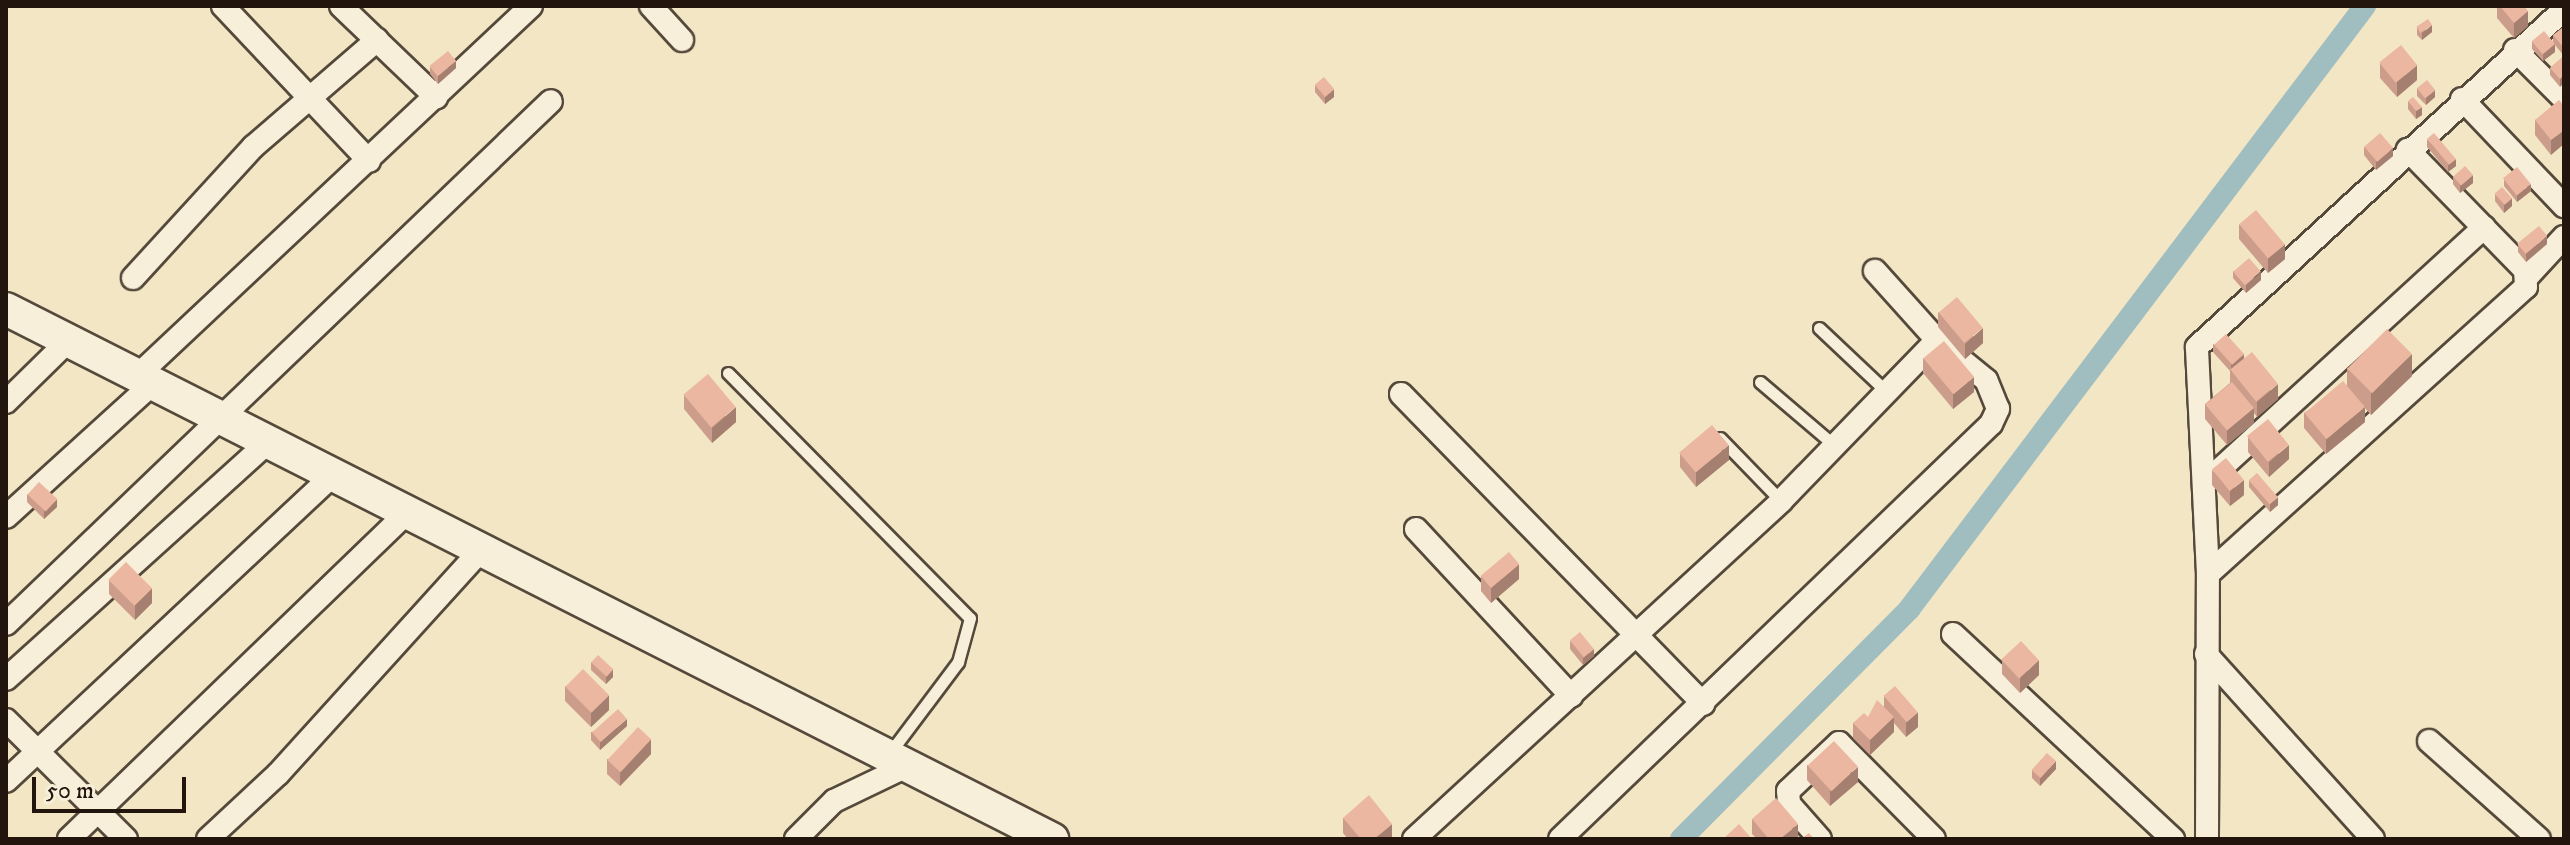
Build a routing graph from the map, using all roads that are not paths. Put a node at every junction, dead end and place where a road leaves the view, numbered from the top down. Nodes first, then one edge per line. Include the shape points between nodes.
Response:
1 (223, 6) edge
2 (341, 6) edge
3 (531, 6) edge
4 (651, 6) edge
5 (2564, 9) edge
6 (377, 40) junction
7 (682, 40) dead end
8 (2515, 50) junction
9 (436, 97) junction
10 (308, 99) junction
11 (2462, 99) junction
12 (2564, 99) edge
13 (551, 101) dead end
14 (2408, 150) junction
15 (369, 161) junction
16 (2564, 206) edge
17 (2484, 227) junction
18 (2564, 237) edge
19 (1875, 271) dead end
20 (2528, 276) junction
21 (133, 278) dead end
22 (6, 309) edge
23 (1819, 328) dead end
24 (1937, 340) junction
25 (67, 342) junction
26 (728, 373) dead end
27 (144, 381) junction
28 (1760, 382) dead end
29 (1888, 393) junction
30 (1401, 394) dead end
31 (6, 402) edge
32 (223, 421) junction
33 (1710, 429) edge
34 (266, 444) junction
35 (1834, 445) junction
36 (331, 477) junction
37 (2205, 483) junction
38 (1781, 501) junction
39 (405, 515) junction
40 (6, 517) edge
41 (1416, 529) dead end
42 (479, 552) junction
43 (2208, 574) junction
44 (6, 624) edge
45 (1953, 634) dead end
46 (1635, 638) junction
47 (2206, 654) junction
48 (6, 679) edge
49 (1571, 696) junction
50 (1704, 704) junction
51 (6, 720) edge
52 (2429, 741) dead end
53 (36, 750) junction
54 (899, 760) junction
55 (6, 781) edge
56 (98, 811) junction
57 (1045, 837) edge
58 (69, 839) edge
59 (126, 839) edge
60 (208, 839) edge
61 (796, 839) edge
62 (1414, 839) edge
63 (1560, 839) edge
64 (1820, 839) edge
65 (1934, 839) edge
66 (2173, 839) edge
67 (2207, 839) edge
68 (2373, 839) edge
69 (2539, 839) edge

1 - 10 street
2 - 6 street
3 - 9 street
4 - 7 street
5 - 8 street
6 - 9 street
6 - 10 street
8 - 11 street
8 - 12 street
9 - 15 street
10 - 15 street
10 - 21 street via 253,147
11 - 14 street
11 - 16 street
13 - 32 street
14 - 17 street
14 - 37 street via 2197,347
15 - 27 street
17 - 20 street
17 - 37 street
18 - 20 street
19 - 24 street
20 - 43 street via 2521,293
22 - 25 street
23 - 29 lane
24 - 29 street
24 - 50 street via 1986,380 1998,409 1991,424
25 - 27 street
25 - 31 street
26 - 54 lane via 970,618 958,662
27 - 32 street
27 - 40 street
28 - 35 lane
29 - 35 street
30 - 46 street
32 - 34 street
32 - 44 street
33 - 38 lane
34 - 36 street
34 - 48 street
35 - 38 street
36 - 39 street
36 - 53 street
37 - 43 street
38 - 46 street
39 - 42 street
39 - 56 street
41 - 49 street
42 - 54 street
42 - 60 street via 278,774
43 - 47 street
45 - 66 street
46 - 49 street
46 - 50 street
47 - 67 street
47 - 68 street
49 - 62 street
50 - 63 street
51 - 53 street
52 - 69 street
53 - 55 street
53 - 56 street
54 - 57 street
54 - 61 street via 834,801
56 - 58 street
56 - 59 street
64 - 65 street via 1789,804 1788,791 1839,743

